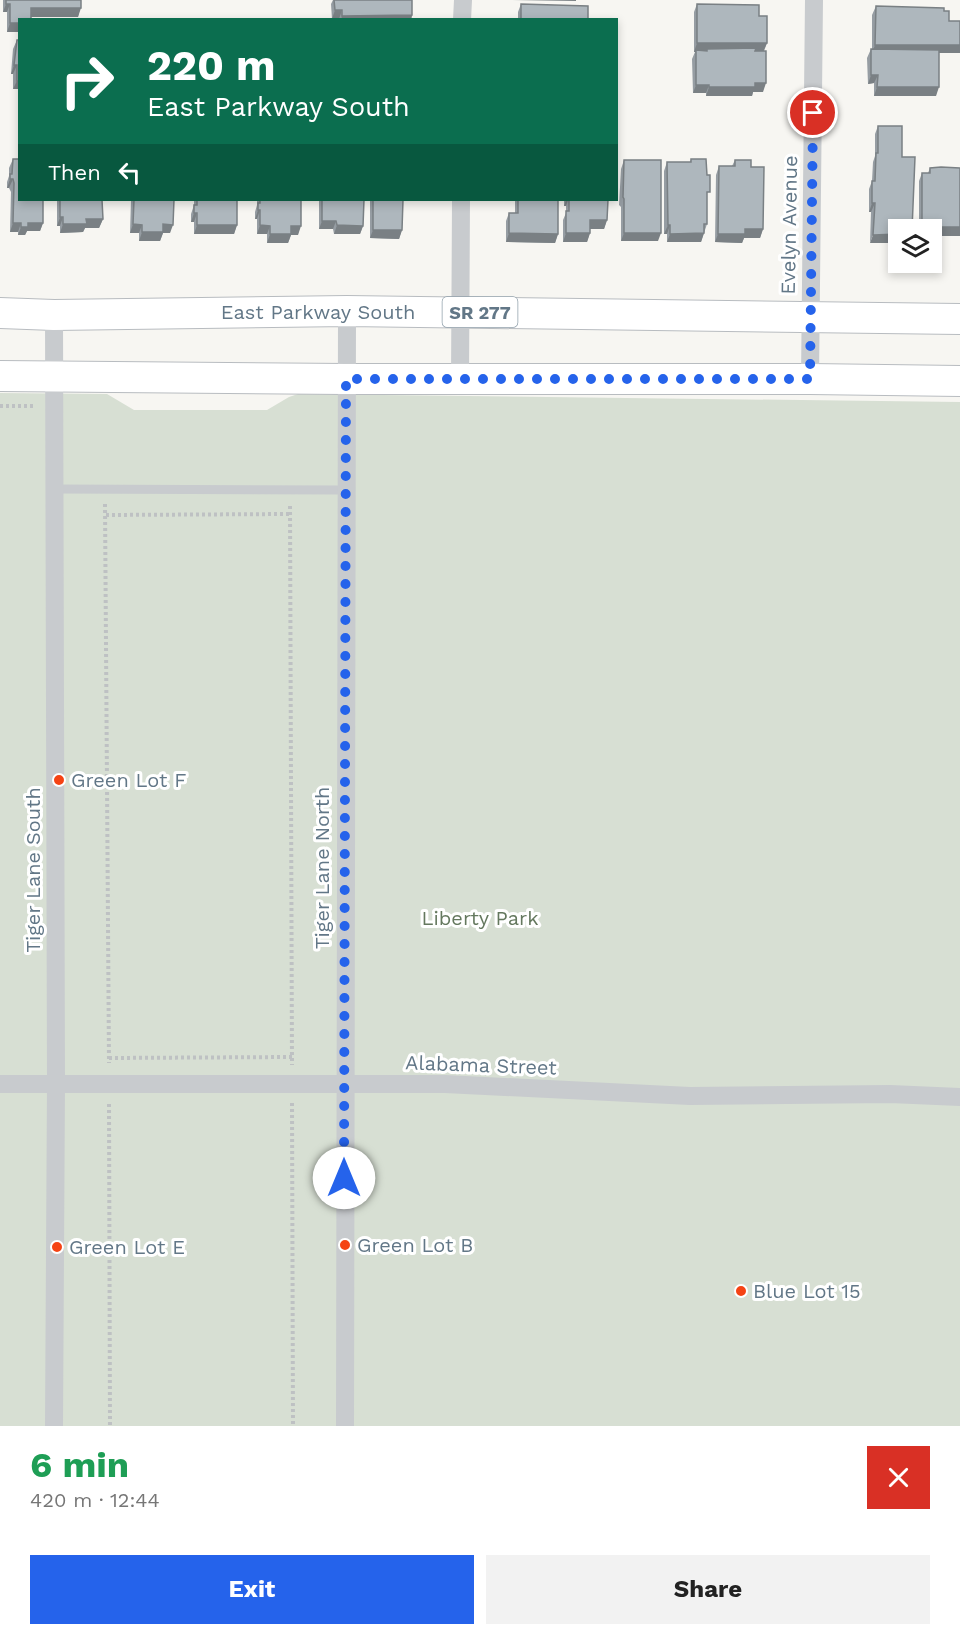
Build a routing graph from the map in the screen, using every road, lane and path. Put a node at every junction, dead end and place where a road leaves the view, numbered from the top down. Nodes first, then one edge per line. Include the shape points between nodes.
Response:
1 (463, 0) edge
2 (814, 0) edge
3 (462, 18) edge
4 (461, 201) edge
5 (347, 311) junction
6 (460, 312) junction
7 (0, 313) edge
8 (54, 315) junction
9 (811, 317) junction
10 (960, 319) edge
11 (54, 375) junction
12 (0, 376) edge
13 (346, 379) junction
14 (810, 379) junction
15 (460, 380) junction
16 (960, 381) edge
17 (0, 406) edge
18 (38, 406) dead end
19 (54, 489) junction
20 (290, 490) junction
21 (345, 490) junction
22 (105, 494) dead end
23 (290, 514) junction
24 (106, 515) junction
25 (292, 1057) junction
26 (109, 1058) junction
27 (0, 1084) edge
28 (56, 1084) junction
29 (109, 1084) junction
30 (292, 1084) junction
31 (344, 1084) junction
32 (960, 1096) edge
33 (54, 1426) edge
34 (110, 1426) edge
35 (293, 1426) edge
36 (345, 1426) edge

1 - 3 street
2 - 9 street, Evelyn Avenue
4 - 6 street
5 - 6 main road, East Parkway South / SR 277
5 - 8 main road, East Parkway South / SR 277
5 - 13 street, Tiger Lane North
6 - 9 main road, East Parkway South / SR 277
6 - 15 street
7 - 8 main road, East Parkway South / SR 277
8 - 11 street, Tiger Lane South
9 - 10 main road, East Parkway South / SR 277
9 - 14 street, Evelyn Avenue
11 - 12 main road
11 - 13 main road
11 - 19 street, Tiger Lane South
13 - 15 main road
13 - 21 street, Tiger Lane North
14 - 15 main road
14 - 16 main road
17 - 18 path
19 - 20 lane
19 - 28 street, Tiger Lane South
20 - 21 lane
20 - 23 path
21 - 31 street, Tiger Lane North
22 - 24 path
23 - 24 path
23 - 25 path
24 - 26 path
25 - 26 path
25 - 30 path
26 - 29 path
27 - 28 street, Alabama Street
28 - 29 street, Alabama Street
28 - 33 street, Tiger Lane South
29 - 30 street, Alabama Street
29 - 34 path
30 - 31 street, Alabama Street
30 - 35 path
31 - 32 street, Alabama Street via 445,1084 690,1096
31 - 36 street, Tiger Lane North

